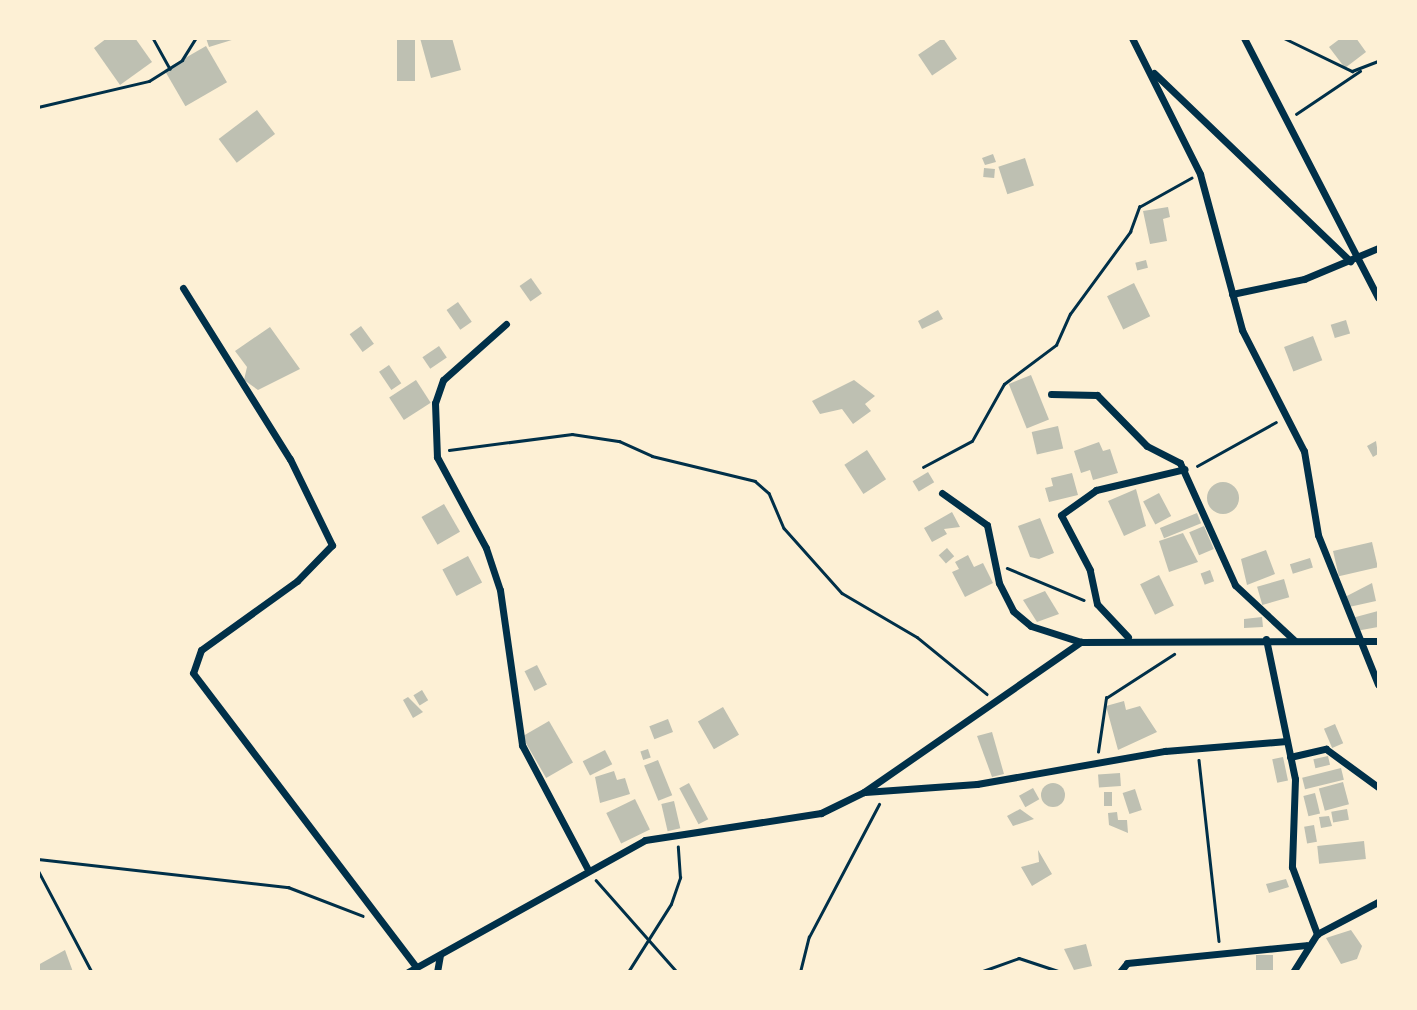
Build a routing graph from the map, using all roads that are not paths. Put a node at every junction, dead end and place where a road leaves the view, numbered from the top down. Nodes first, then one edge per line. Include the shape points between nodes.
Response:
1 (1132, 38) edge
2 (1244, 38) edge
3 (1151, 71) junction
4 (1378, 248) edge
5 (1361, 260) junction
6 (1350, 261) junction
7 (184, 288) dead end
8 (1232, 294) junction
9 (1378, 298) edge
10 (506, 324) dead end
11 (1051, 394) dead end
12 (1185, 469) junction
13 (942, 493) dead end
14 (1128, 637) junction
15 (1266, 639) junction
16 (1294, 640) junction
17 (1378, 641) edge
18 (1082, 642) junction
19 (1358, 644) junction
20 (1378, 684) edge
21 (1287, 741) junction
22 (1290, 757) junction
23 (1378, 787) edge
24 (864, 792) junction
25 (587, 868) junction
26 (1378, 902) edge
27 (1317, 934) junction
28 (1306, 945) junction
29 (440, 955) junction
30 (412, 969) edge
31 (437, 971) edge
32 (1119, 971) edge
33 (1293, 971) edge

1 - 3 street
2 - 5 street
3 - 6 street
3 - 8 street via 1200,174
4 - 5 street
5 - 6 street
5 - 9 street
6 - 8 street via 1304,279
7 - 30 street via 290,459 332,545 297,581 201,650 192,673 381,919
8 - 19 street via 1242,330 1310,466 1318,535
10 - 25 street via 443,380 435,404 437,457 486,548 500,590 522,745
11 - 12 street via 1097,395 1137,437
12 - 14 street via 1096,490 1061,515 1090,570 1097,604
12 - 16 street via 1235,585
13 - 18 street via 981,515 1006,599 1022,620
14 - 15 street
14 - 18 street
15 - 16 street
15 - 21 street
16 - 19 street
17 - 19 street
18 - 24 street
19 - 20 street
21 - 22 street
21 - 24 street via 1097,762 977,784
22 - 23 street via 1326,749
22 - 27 street via 1292,867
24 - 25 street via 821,813 764,825 681,830
25 - 29 street
26 - 27 street
27 - 28 street
28 - 32 street via 1128,963
28 - 33 street
29 - 30 street
29 - 31 street

